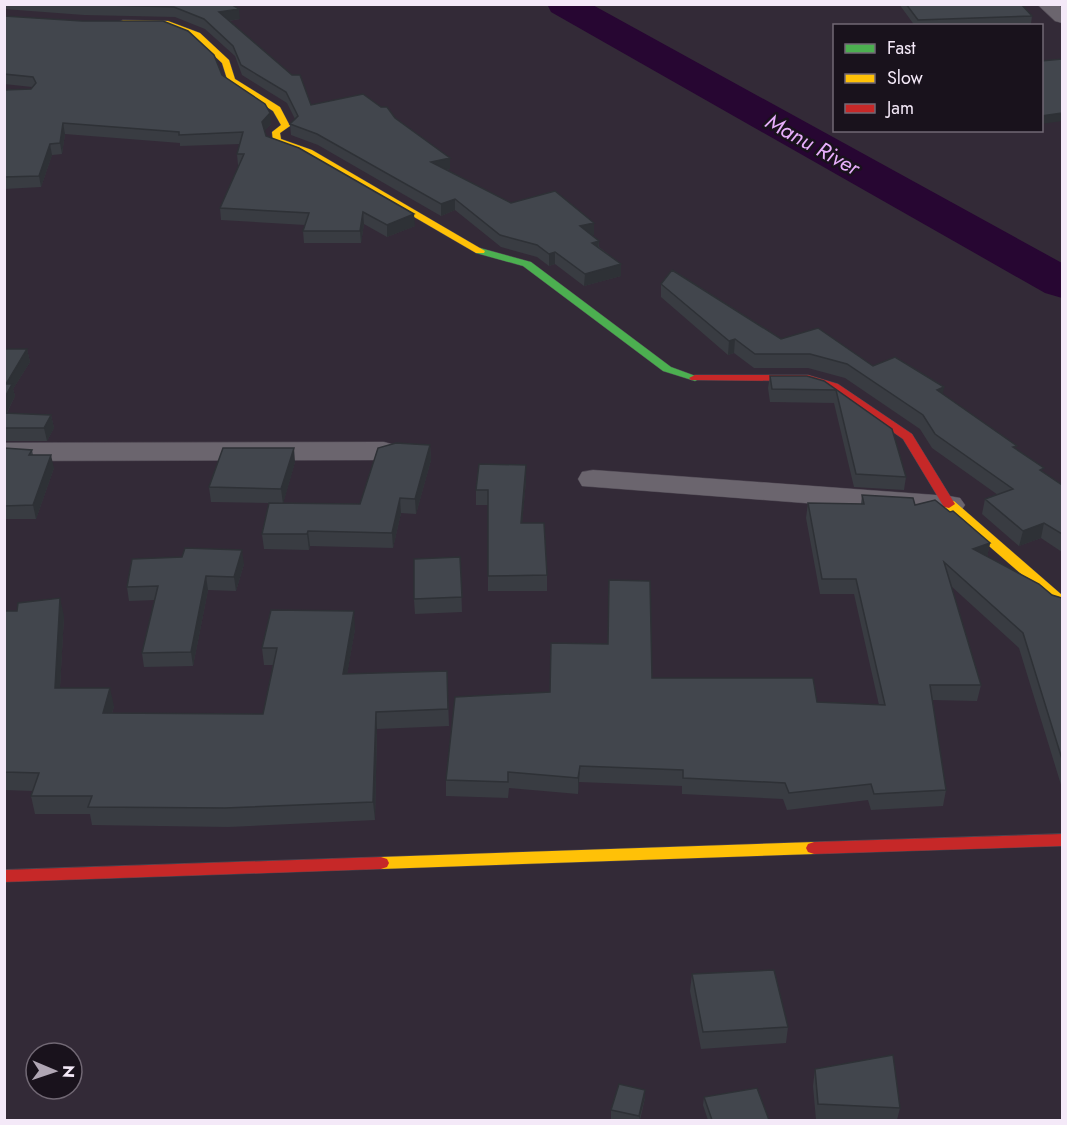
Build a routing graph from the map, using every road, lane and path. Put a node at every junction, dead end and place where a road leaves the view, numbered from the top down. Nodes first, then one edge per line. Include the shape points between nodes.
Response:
1 (1046, 4) edge
2 (1062, 17) edge
3 (105, 23) edge
4 (384, 451) edge
5 (4, 452) edge
6 (592, 479) dead end
7 (949, 505) junction
8 (1062, 602) edge
9 (1062, 840) edge
10 (957, 844) junction
11 (1062, 853) edge
12 (4, 876) edge

1 - 2 street
3 - 7 main road via 168,23 196,35 226,62 231,80 277,109 286,126 276,132 276,140 309,152 482,252 527,264 667,369 694,378 808,378 834,386 908,437
4 - 5 street
6 - 7 street
7 - 8 main road
9 - 10 main road
10 - 11 street
10 - 12 main road

